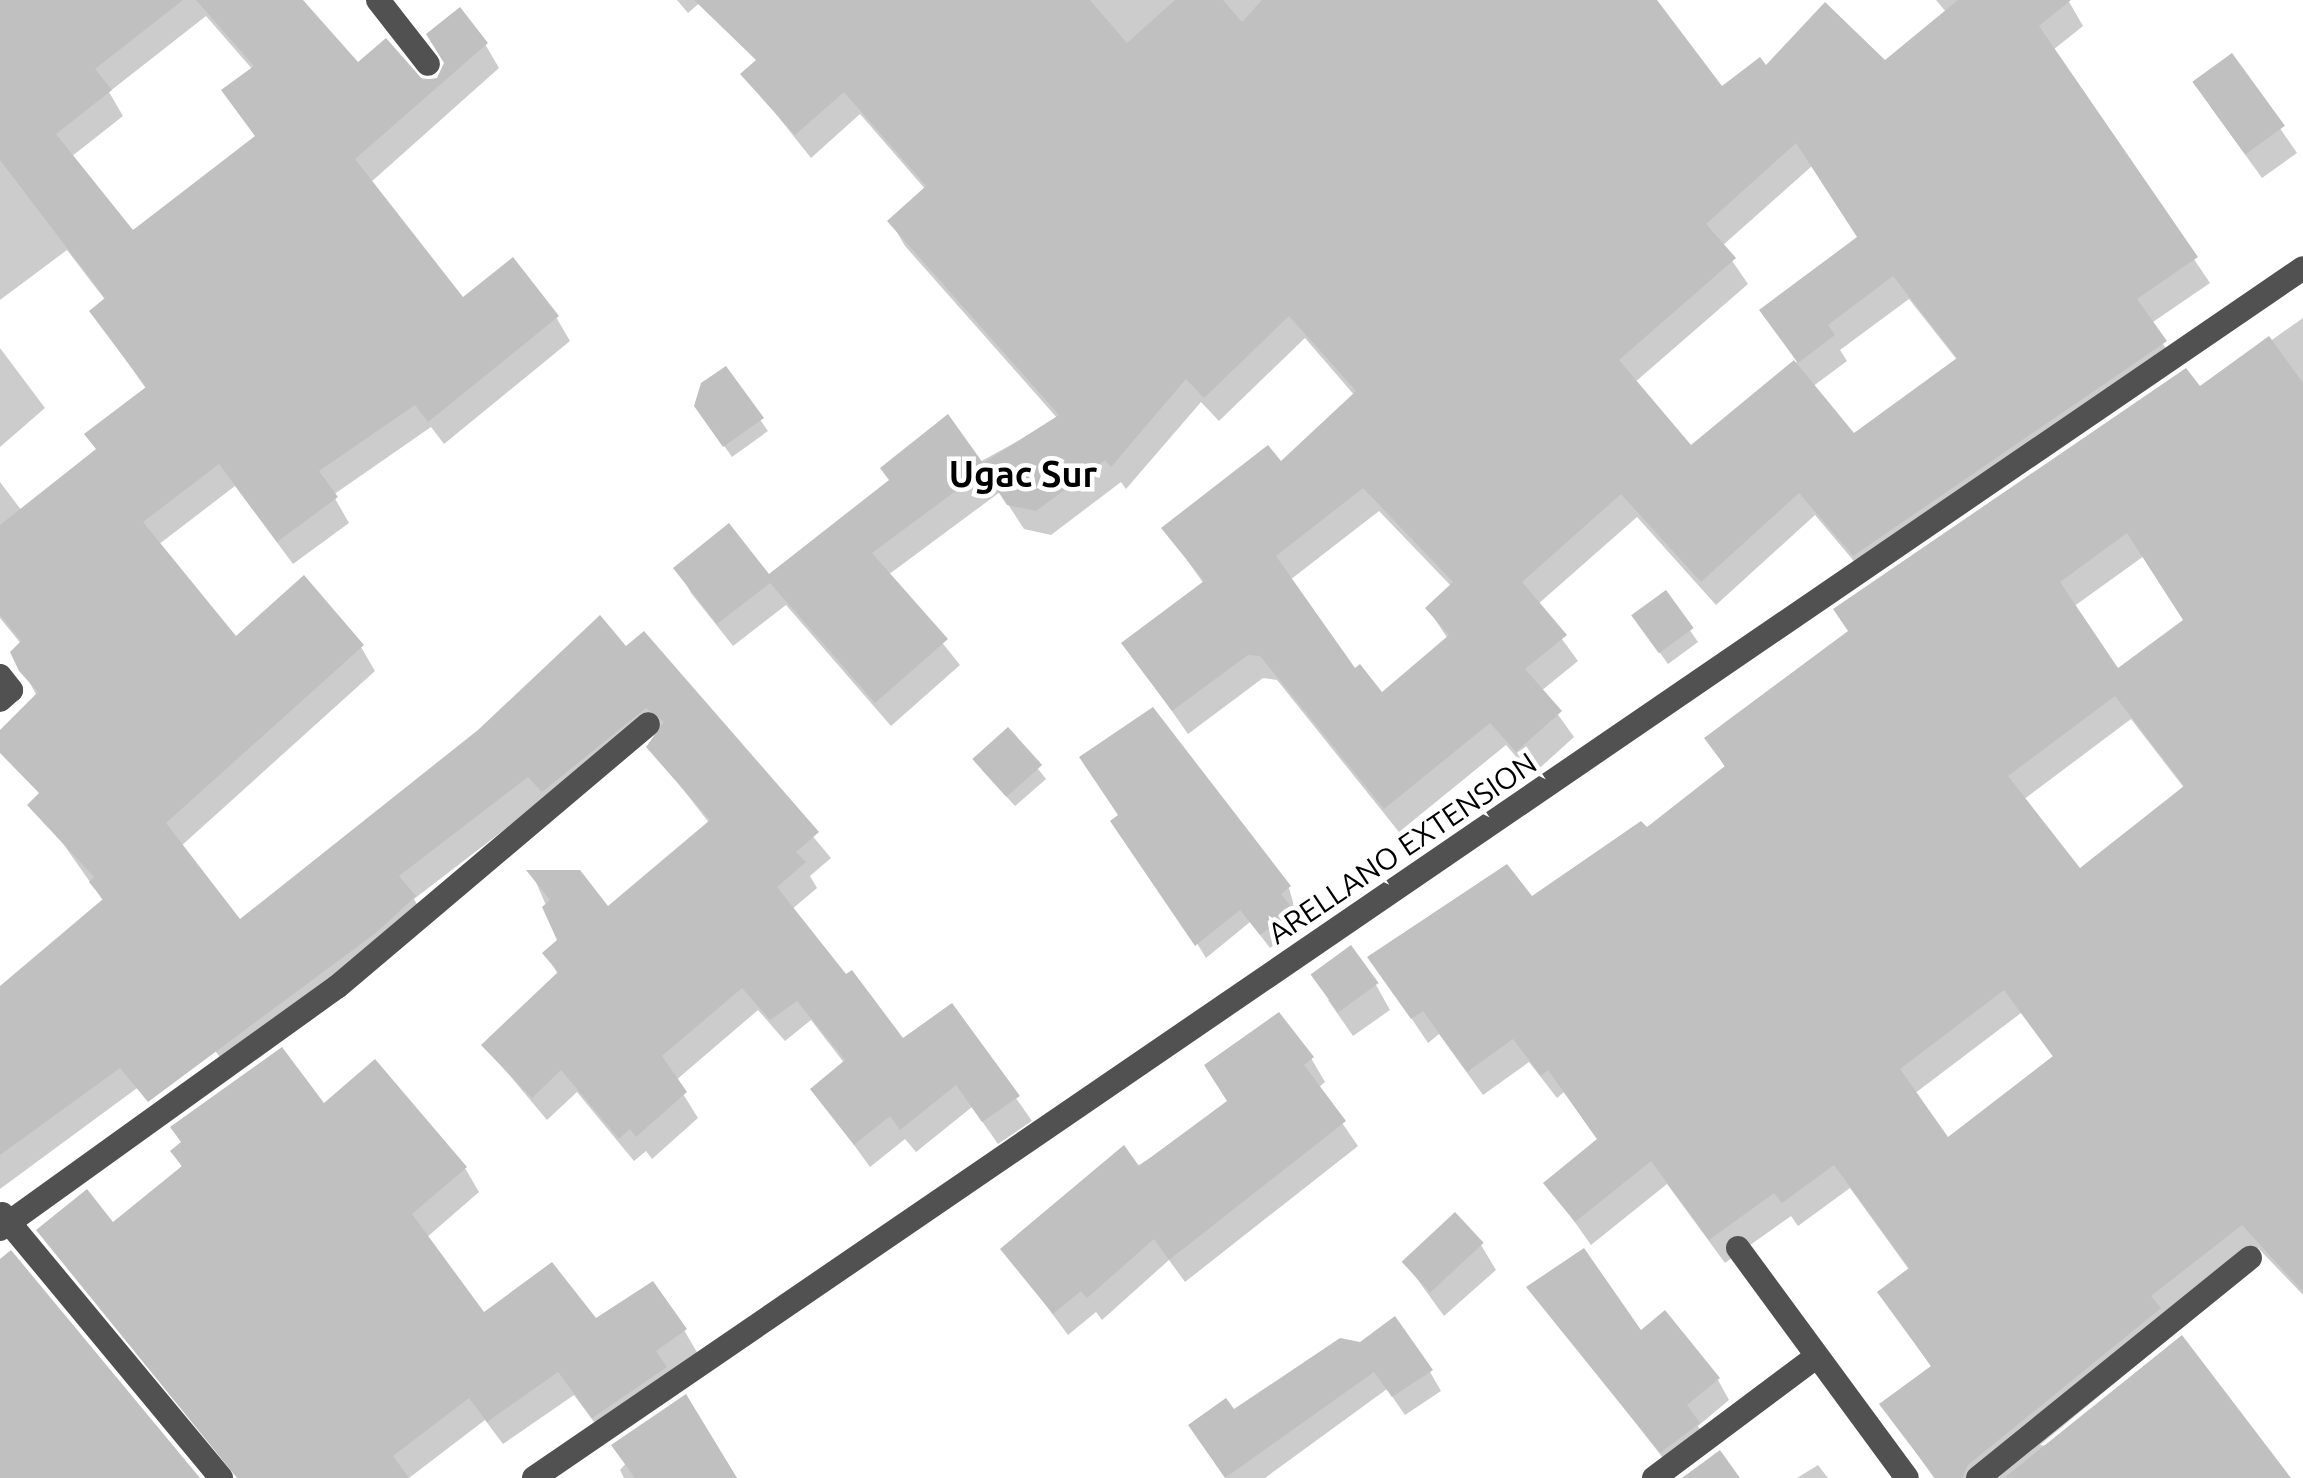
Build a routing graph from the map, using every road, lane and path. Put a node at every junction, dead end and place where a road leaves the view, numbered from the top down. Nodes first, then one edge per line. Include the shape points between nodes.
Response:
1 (378, 0) edge
2 (428, 64) dead end
3 (2303, 268) edge
4 (0, 676) edge
5 (0, 700) edge
6 (648, 724) dead end
7 (3, 1222) edge
8 (1738, 1248) dead end
9 (2250, 1258) dead end
10 (1814, 1359) junction
11 (221, 1478) edge
12 (534, 1478) edge
13 (1654, 1478) edge
14 (1907, 1478) edge
15 (1978, 1478) edge

1 - 2 street
3 - 12 street, ARELLANO EXTENSION
4 - 5 street via 11,690
6 - 7 street via 337,986
7 - 11 street
8 - 10 street
9 - 15 street
10 - 13 street
10 - 14 street

